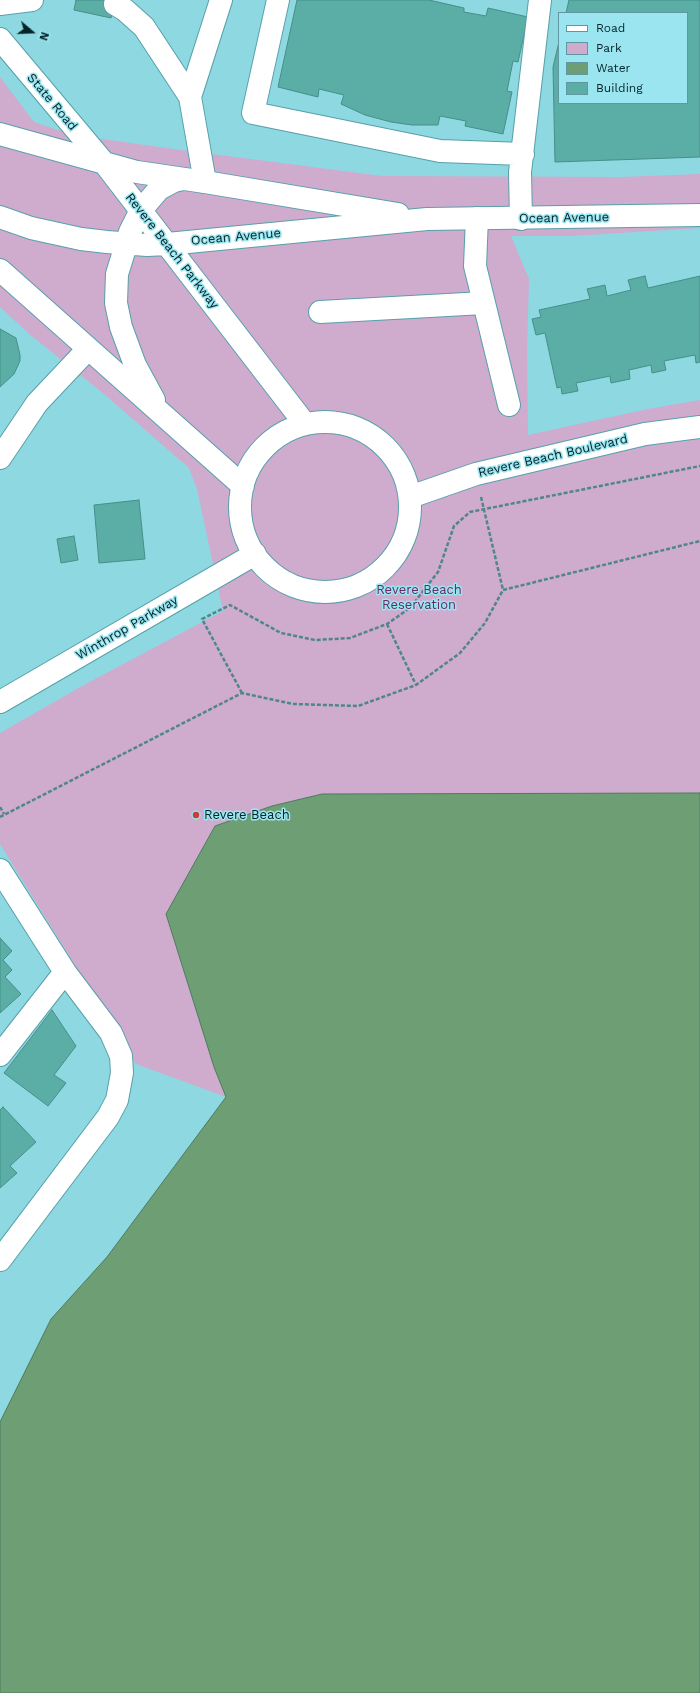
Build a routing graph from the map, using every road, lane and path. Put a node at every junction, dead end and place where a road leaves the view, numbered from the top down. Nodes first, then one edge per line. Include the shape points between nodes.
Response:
1 (32, 0) edge
2 (221, 0) edge
3 (278, 0) edge
4 (540, 0) edge
5 (0, 4) edge
6 (115, 4) dead end
7 (0, 39) edge
8 (190, 97) junction
9 (0, 134) edge
10 (523, 154) junction
11 (105, 164) junction
12 (183, 179) junction
13 (205, 182) junction
14 (141, 210) junction
15 (700, 215) edge
16 (0, 217) edge
17 (477, 218) junction
18 (427, 219) junction
19 (521, 219) junction
20 (126, 244) junction
21 (167, 244) junction
22 (0, 270) edge
23 (484, 303) junction
24 (320, 312) dead end
25 (88, 349) junction
26 (508, 405) dead end
27 (166, 418) junction
28 (305, 424) junction
29 (700, 427) edge
30 (6, 436) edge
31 (0, 458) edge
32 (700, 466) edge
33 (243, 486) junction
34 (410, 497) junction
35 (484, 509) junction
36 (700, 541) edge
37 (255, 554) junction
38 (503, 590) junction
39 (387, 624) junction
40 (416, 685) junction
41 (242, 693) junction
42 (0, 702) edge
43 (0, 807) edge
44 (4, 814) junction
45 (0, 817) edge
46 (0, 870) edge
47 (66, 972) junction
48 (0, 1055) edge
49 (0, 1260) edge

1 - 5 main road
2 - 8 main road
3 - 10 main road via 253,113 440,151
4 - 10 main road
6 - 8 main road via 144,27
7 - 11 main road, State Road
8 - 13 main road
9 - 11 main road
10 - 19 main road via 520,172
11 - 12 main road, Ocean Avenue
11 - 14 main road, Revere Beach Parkway
12 - 13 main road, Ocean Avenue
12 - 14 main road via 159,189
13 - 18 main road, Ocean Avenue
14 - 20 main road
14 - 21 main road, Revere Beach Parkway
15 - 19 main road, Ocean Avenue
16 - 20 main road, Ocean Avenue via 58,234
17 - 18 main road, Ocean Avenue
17 - 19 main road, Ocean Avenue
17 - 23 main road via 475,266
18 - 21 main road, Ocean Avenue
20 - 21 main road, Ocean Avenue
20 - 27 main road via 117,274 118,315 135,365
21 - 28 main road, Revere Beach Parkway
22 - 25 main road
23 - 24 main road
23 - 26 main road
25 - 27 main road
25 - 30 main road
27 - 33 main road
28 - 33 main road via 286,431 262,450 252,464
28 - 34 main road via 346,424 374,437 397,461 405,477
29 - 34 main road, Revere Beach Boulevard via 645,434 476,474
30 - 31 main road
32 - 35 path
33 - 37 main road via 240,502 243,526
34 - 37 main road via 410,516 404,539 395,555 381,571 362,584 322,592 302,588 272,573
35 - 38 path
35 - 39 path via 470,512 454,526 438,572 410,608
36 - 38 path
37 - 42 main road, Winthrop Parkway
38 - 40 path via 484,623 460,653
39 - 40 path
39 - 41 path via 350,638 315,640 281,633 230,605 202,620
40 - 41 path via 358,706 293,704
41 - 44 path
43 - 44 path
44 - 45 path
46 - 47 main road
47 - 48 main road
47 - 49 main road via 116,1041 121,1056 121,1082 117,1100 108,1117

